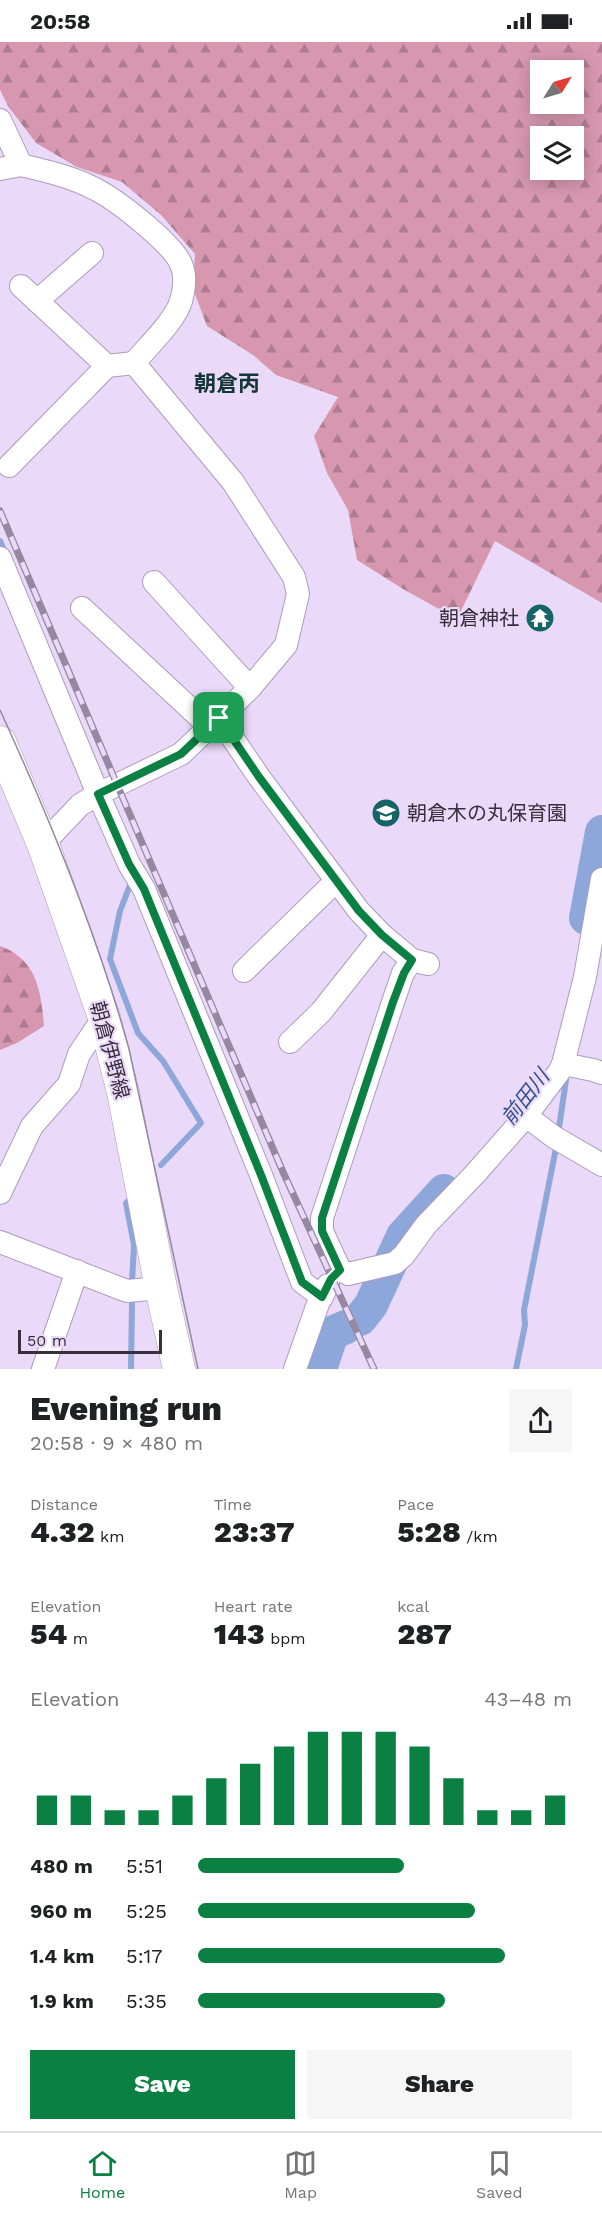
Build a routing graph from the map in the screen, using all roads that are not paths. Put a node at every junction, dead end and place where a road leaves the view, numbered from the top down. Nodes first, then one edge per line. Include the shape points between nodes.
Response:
1 (0, 120) edge
2 (10, 167) edge
3 (92, 253) dead end
4 (135, 363) junction
5 (107, 366) junction
6 (9, 466) dead end
7 (0, 558) edge
8 (154, 582) dead end
9 (82, 608) dead end
10 (250, 688) junction
11 (215, 723) junction
12 (0, 742) edge
13 (104, 791) junction
14 (43, 844) junction
15 (602, 879) edge
16 (336, 881) junction
17 (382, 935) junction
18 (244, 971) dead end
19 (104, 1017) junction
20 (290, 1041) dead end
21 (563, 1064) junction
22 (599, 1070) edge
23 (526, 1116) junction
24 (602, 1165) edge
25 (0, 1193) edge
26 (0, 1242) edge
27 (340, 1270) junction
28 (77, 1272) junction
29 (161, 1288) junction
30 (322, 1297) junction
31 (43, 1369) edge
32 (179, 1369) edge
33 (295, 1369) edge

1 - 2 street
2 - 4 street via 59,175 94,188 160,239 181,264 184,277 180,303
3 - 5 street via 29,293
4 - 5 street
4 - 10 street via 233,482 298,587 286,645
5 - 6 street
7 - 13 street
8 - 10 street
9 - 11 street
10 - 11 street
11 - 13 street via 181,754
11 - 16 street
12 - 14 main road, 朝倉伊野線
13 - 14 street via 80,805
13 - 30 street via 129,864 144,889 302,1282
14 - 19 main road, 朝倉伊野線
15 - 21 street via 585,977
16 - 17 street
16 - 18 street
17 - 20 street via 321,1012
17 - 27 street via 420,962 404,973 322,1218 322,1231
19 - 25 street via 79,1054 69,1084 32,1126
19 - 29 main road, 朝倉伊野線 via 123,1092
21 - 22 street
21 - 23 street
23 - 24 street
23 - 27 street via 426,1225 404,1255 390,1263 348,1274
26 - 28 street
27 - 30 street
28 - 29 street via 127,1291
28 - 31 street
29 - 32 main road, 朝倉伊野線
30 - 33 street

